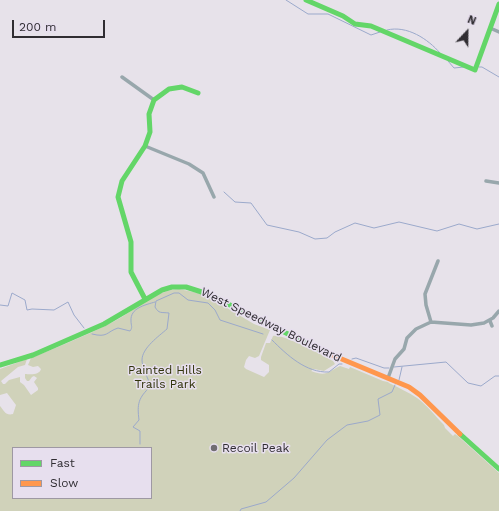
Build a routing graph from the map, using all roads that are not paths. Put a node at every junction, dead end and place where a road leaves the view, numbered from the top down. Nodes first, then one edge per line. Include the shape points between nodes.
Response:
1 (306, 0) edge
2 (499, 4) edge
3 (490, 28) junction
4 (499, 32) edge
5 (122, 78) dead end
6 (198, 93) dead end
7 (154, 100) junction
8 (145, 146) junction
9 (486, 181) dead end
10 (499, 183) edge
11 (214, 198) dead end
12 (438, 261) dead end
13 (145, 299) junction
14 (499, 311) edge
15 (490, 321) junction
16 (431, 322) junction
17 (492, 326) dead end
18 (0, 365) edge
19 (388, 378) junction
20 (499, 469) edge

1 - 3 main road via 355,24 384,31 474,70
2 - 3 main road
3 - 4 street
5 - 7 street
6 - 7 main road via 182,87 168,89
7 - 8 main road via 149,114 150,132
8 - 11 street via 189,164 203,173
8 - 13 main road via 122,181 118,197 131,242 131,272
9 - 10 street
12 - 16 street via 425,294
13 - 18 main road, West Speedway Boulevard via 104,324 33,355
13 - 19 main road, West Speedway Boulevard via 172,287 193,288 319,350
14 - 15 street
15 - 16 street via 471,325
15 - 17 street
16 - 19 street via 416,329 407,338 404,349 395,360
19 - 20 main road, West Speedway Boulevard via 420,394

